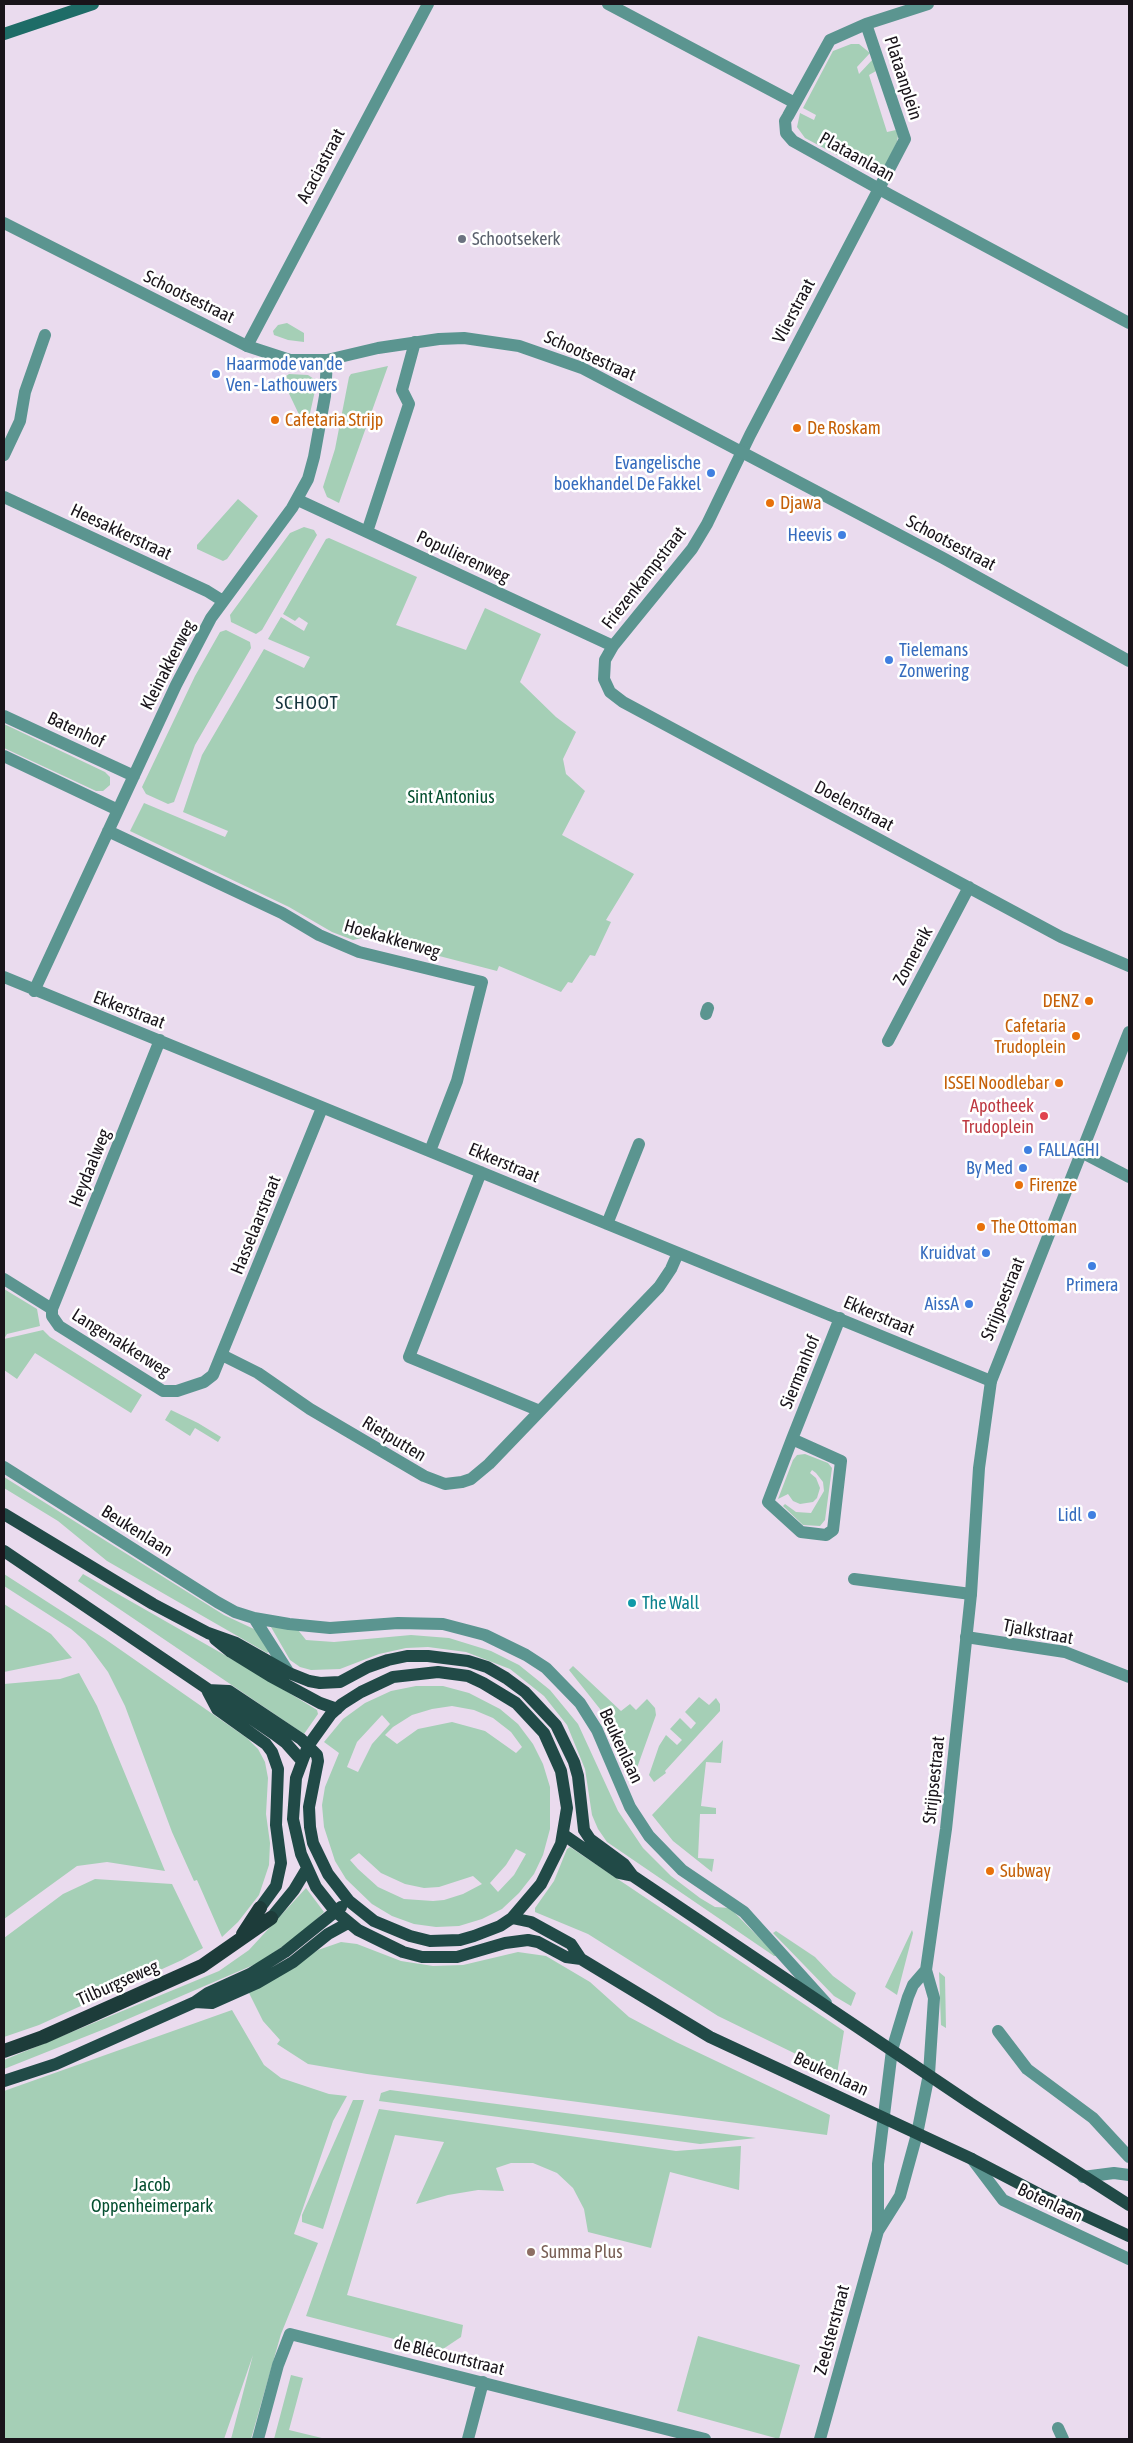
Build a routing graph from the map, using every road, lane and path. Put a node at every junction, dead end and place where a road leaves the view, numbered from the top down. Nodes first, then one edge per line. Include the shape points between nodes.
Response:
1 (93, 4) edge
2 (428, 4) edge
3 (608, 4) edge
4 (928, 4) edge
5 (866, 24) junction
6 (4, 34) edge
7 (795, 103) junction
8 (879, 189) junction
9 (4, 223) edge
10 (1129, 323) edge
11 (45, 335) dead end
12 (415, 342) junction
13 (247, 346) junction
14 (326, 360) junction
15 (742, 451) junction
16 (4, 455) edge
17 (4, 497) edge
18 (298, 500) junction
19 (367, 532) junction
20 (223, 601) junction
21 (612, 646) junction
22 (1129, 661) edge
23 (4, 716) edge
24 (4, 756) edge
25 (134, 776) junction
26 (118, 810) junction
27 (108, 831) junction
28 (969, 887) junction
29 (1129, 966) edge
30 (4, 977) edge
31 (34, 991) junction
32 (1129, 1032) edge
33 (160, 1040) junction
34 (888, 1041) dead end
35 (322, 1108) junction
36 (639, 1144) dead end
37 (430, 1151) junction
38 (1081, 1152) junction
39 (481, 1172) junction
40 (1129, 1177) edge
41 (606, 1224) junction
42 (678, 1253) junction
43 (4, 1279) edge
44 (52, 1309) junction
45 (840, 1318) junction
46 (222, 1355) junction
47 (991, 1381) junction
48 (540, 1411) junction
49 (792, 1439) junction
50 (4, 1467) edge
51 (4, 1514) edge
52 (4, 1551) edge
53 (854, 1579) dead end
54 (971, 1594) junction
55 (254, 1618) junction
56 (208, 1633) junction
57 (966, 1637) junction
58 (289, 1673) junction
59 (1129, 1677) edge
60 (207, 1690) junction
61 (337, 1709) junction
62 (308, 1746) junction
63 (302, 1761) junction
64 (564, 1835) junction
65 (306, 1870) junction
66 (633, 1876) junction
67 (349, 1901) junction
68 (335, 1911) junction
69 (266, 1913) junction
70 (512, 1918) junction
71 (348, 1923) junction
72 (581, 1958) junction
73 (926, 1970) junction
74 (196, 2002) junction
75 (832, 2010) junction
76 (998, 2031) dead end
77 (892, 2050) junction
78 (4, 2051) edge
79 (929, 2074) junction
80 (4, 2081) edge
81 (883, 2118) junction
82 (917, 2134) junction
83 (1129, 2158) edge
84 (972, 2159) junction
85 (1129, 2175) edge
86 (1083, 2177) junction
87 (1129, 2205) edge
88 (878, 2231) junction
89 (1129, 2236) edge
90 (1129, 2259) edge
91 (482, 2382) junction
92 (258, 2439) edge
93 (468, 2439) edge
94 (705, 2439) edge
95 (820, 2439) edge

1 - 6 main road
2 - 13 street, Acaciastraat
3 - 7 street
4 - 5 street
5 - 7 street, Plataanplein via 827,43
5 - 8 street, Plataanplein via 905,139
7 - 8 street, Plataanlaan via 785,121 785,128 793,141
8 - 10 street, Plataanlaan
8 - 15 street, Vlierstraat
9 - 13 street, Schootsestraat
11 - 16 street via 25,392 20,420
12 - 14 street, Schootsestraat
12 - 15 street, Schootsestraat via 464,338 538,352 582,368
12 - 19 street via 402,390 410,404
13 - 14 street, Schootsestraat via 290,360
14 - 18 street, Kleinakkerweg via 326,396 314,457
15 - 21 street, Friezenkampstraat via 692,549
15 - 22 street, Schootsestraat
17 - 20 street, Heesakkerstraat
18 - 19 street, Populierenweg
18 - 20 street, Kleinakkerweg
19 - 21 street, Populierenweg
20 - 25 street, Kleinakkerweg via 176,685
21 - 28 street, Doelenstraat via 603,673 606,686 616,698
23 - 25 street, Batenhof
24 - 26 street
25 - 26 street, Kleinakkerweg
26 - 27 street, Kleinakkerweg
27 - 31 street, Kleinakkerweg
27 - 37 street, Hoekakkerweg via 360,952 482,982 457,1081
28 - 29 street, Doelenstraat via 1062,937
28 - 34 street, Zomereik
30 - 31 street, Ekkerstraat
31 - 33 street, Ekkerstraat
32 - 38 street, Strijpsestraat
33 - 35 street, Ekkerstraat
33 - 44 street, Heydaalweg
35 - 37 street, Ekkerstraat
35 - 46 street, Hasselaarstraat
36 - 41 street
37 - 39 street, Ekkerstraat
38 - 40 street
38 - 47 street, Strijpsestraat
39 - 41 street, Ekkerstraat
39 - 48 street via 409,1356
41 - 42 street, Ekkerstraat
42 - 45 street, Ekkerstraat
42 - 48 street, Rietputten via 659,1287
43 - 44 street, Langenakkerweg
44 - 46 street, Langenakkerweg via 52,1316 59,1326 163,1392 178,1391 210,1378
45 - 47 street, Ekkerstraat
45 - 49 street, Siermanhof
46 - 48 street, Rietputten via 258,1373 310,1409 424,1476 445,1484 462,1482 481,1472
47 - 54 street, Strijpsestraat via 979,1468
49 - 49 street, Siermanhof via 841,1461 832,1530 826,1535 800,1532 768,1502
50 - 55 street, Beukenlaan via 216,1602
51 - 56 main road, Beukenlaan via 153,1604
52 - 60 main road
53 - 54 street
54 - 57 street, Strijpsestraat
55 - 58 street
55 - 75 street, Beukenlaan via 330,1628 398,1623 443,1624 485,1635 546,1668 580,1704 597,1730 630,1807 649,1836 682,1870 744,1912
56 - 58 main road, Beukenlaan via 236,1643
56 - 61 main road, Beukenlaan via 231,1652 270,1676
57 - 59 street, Tjalkstraat via 1064,1652
57 - 73 street, Strijpsestraat via 946,1829
58 - 66 main road, Beukenlaan via 309,1681 340,1682 388,1660 428,1656 468,1660 506,1678 525,1692 556,1725 578,1776 584,1830 624,1864
60 - 62 main road via 229,1691
60 - 63 main road via 274,1734
60 - 69 main road, Tilburgseweg via 217,1709 256,1736 272,1752 278,1769 276,1807 281,1863
61 - 62 main road
61 - 64 main road via 376,1684 408,1674 452,1673 484,1683 532,1718 553,1752 564,1782
62 - 63 main road
62 - 67 main road via 318,1761 309,1807 314,1843 328,1874
63 - 65 main road via 293,1798 294,1819
64 - 66 main road, Beukenlaan via 619,1873
64 - 70 main road via 544,1878
65 - 68 main road
65 - 69 main road, Tilburgseweg via 294,1890
66 - 75 main road, Beukenlaan
67 - 68 main road
67 - 70 main road via 374,1921 430,1941 460,1940 500,1926
68 - 71 main road
68 - 74 main road via 285,1952 208,1992
69 - 78 highway, Tilburgseweg via 222,1954 202,1966 43,2037
70 - 72 main road, Beukenlaan via 531,1922 558,1936 571,1944
71 - 72 main road, Beukenlaan via 383,1944 422,1956 457,1957 520,1940 538,1942 566,1957
71 - 74 main road via 257,1983 212,2003
72 - 81 main road, Beukenlaan via 710,2037
73 - 77 street, Strijpsestraat via 913,1985
73 - 79 street, Strijpsestraat via 934,1998
74 - 80 main road via 56,2064
75 - 77 main road, Beukenlaan
76 - 83 street via 1027,2069 1093,2118
77 - 79 main road, Beukenlaan
77 - 81 street, Strijpsestraat
79 - 82 street, Strijpsestraat
79 - 86 main road, Botenlaan
81 - 82 main road, Beukenlaan
81 - 88 street, Zeelsterstraat via 878,2164
82 - 84 main road, Botenlaan
82 - 88 street, Zeelsterstraat via 900,2196
84 - 89 main road, Botenlaan
84 - 90 street, Botenlaan via 1003,2200
85 - 86 street via 1114,2173
86 - 87 main road, Botenlaan
88 - 95 street, Zeelsterstraat
91 - 92 street, de Blécourtstraat via 290,2334
91 - 93 street
91 - 94 street, de Blécourtstraat

